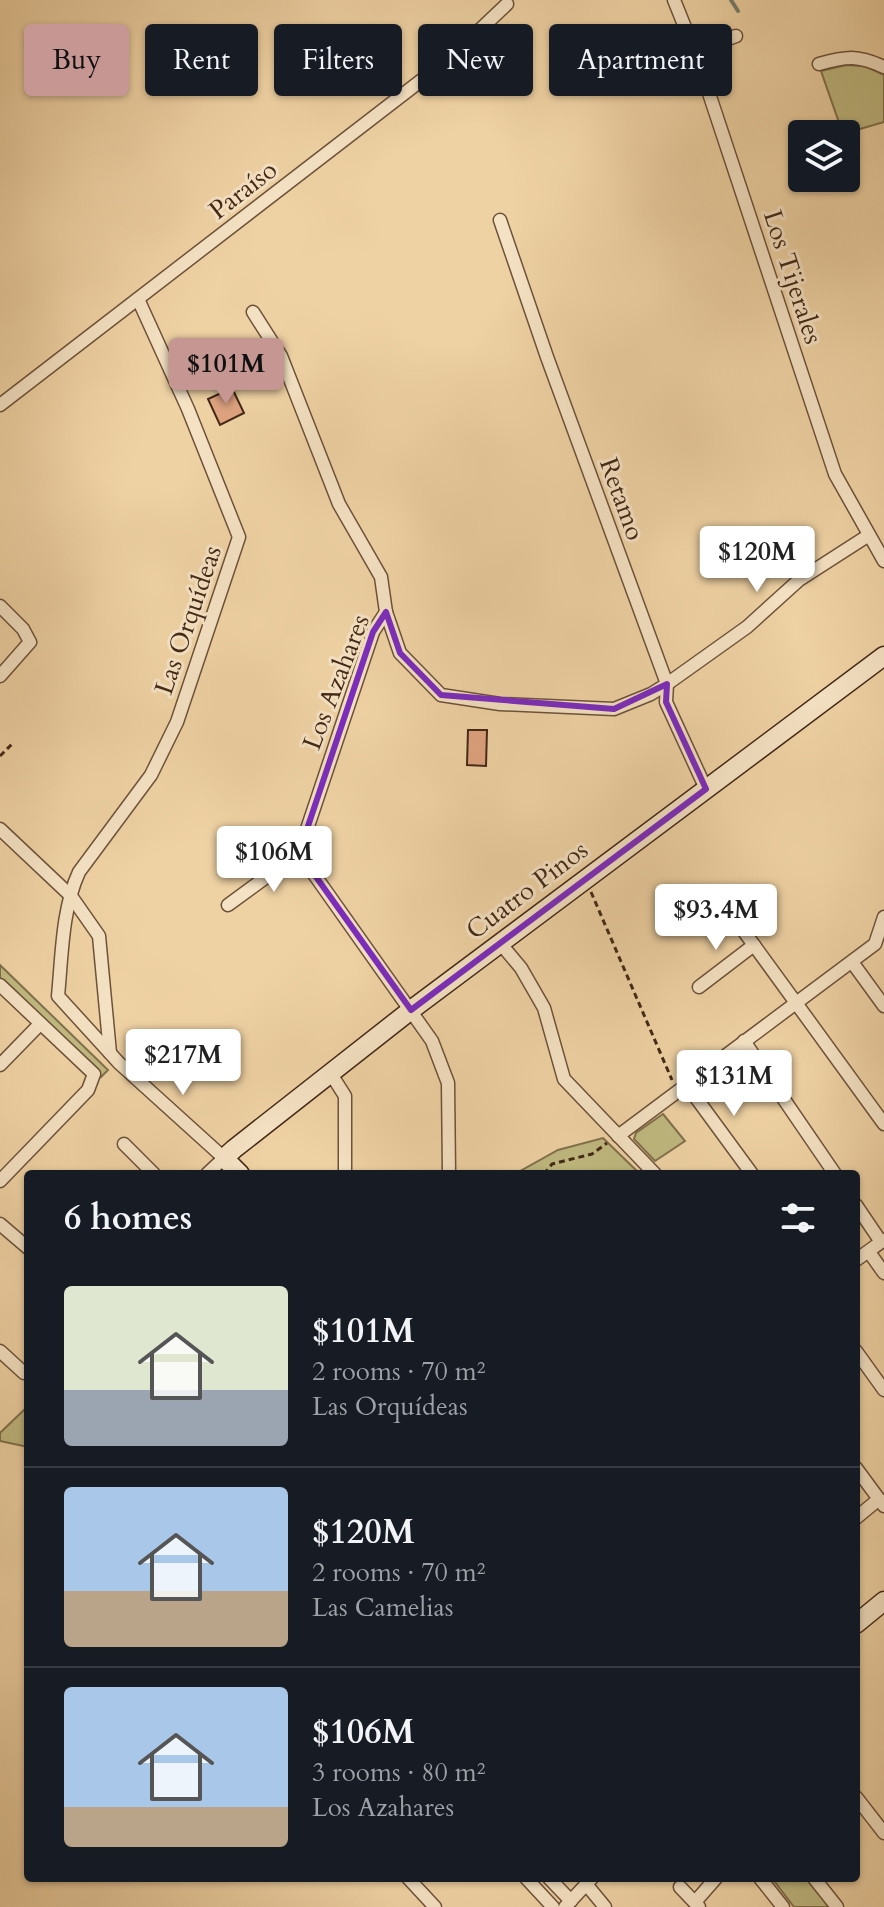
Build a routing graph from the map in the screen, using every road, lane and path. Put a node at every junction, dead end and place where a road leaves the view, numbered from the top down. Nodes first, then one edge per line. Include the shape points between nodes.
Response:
1 (674, 0) edge
2 (507, 4) dead end
3 (684, 24) edge
4 (736, 36) dead end
5 (732, 37) edge
6 (819, 64) dead end
7 (884, 67) edge
8 (710, 96) edge
9 (500, 220) dead end
10 (138, 299) junction
11 (253, 312) dead end
12 (0, 405) edge
13 (869, 535) junction
14 (884, 561) edge
15 (0, 606) edge
16 (386, 612) junction
17 (884, 656) edge
18 (0, 676) edge
19 (667, 684) junction
20 (12, 744) dead end
21 (0, 756) edge
22 (706, 789) junction
23 (0, 829) edge
24 (299, 853) junction
25 (585, 879) junction
26 (71, 896) junction
27 (228, 905) dead end
28 (884, 917) edge
29 (735, 919) dead end
30 (500, 943) junction
31 (754, 945) junction
32 (852, 962) junction
33 (0, 985) edge
34 (699, 987) dead end
35 (797, 1002) junction
36 (884, 1006) edge
37 (411, 1010) junction
38 (40, 1024) junction
39 (744, 1041) junction
40 (115, 1058) junction
41 (0, 1065) edge
42 (331, 1074) junction
43 (682, 1088) junction
44 (884, 1124) edge
45 (618, 1136) junction
46 (124, 1144) dead end
47 (224, 1158) junction
48 (150, 1170) edge
49 (211, 1170) edge
50 (236, 1170) edge
51 (345, 1170) edge
52 (449, 1170) edge
53 (547, 1170) edge
54 (651, 1170) edge
55 (749, 1170) edge
56 (832, 1170) edge
57 (0, 1181) edge
58 (860, 1210) edge
59 (0, 1224) edge
60 (883, 1241) edge
61 (24, 1245) edge
62 (869, 1252) junction
63 (860, 1258) edge
64 (884, 1273) edge
65 (0, 1351) edge
66 (860, 1357) edge
67 (24, 1371) edge
68 (884, 1390) edge
69 (860, 1473) edge
70 (881, 1502) edge
71 (860, 1515) edge
72 (884, 1601) edge
73 (860, 1621) edge
74 (860, 1802) edge
75 (884, 1833) edge
76 (412, 1882) edge
77 (530, 1882) edge
78 (552, 1882) edge
79 (588, 1882) edge
80 (590, 1882) edge
81 (713, 1882) edge
82 (763, 1882) edge
83 (817, 1882) edge
84 (680, 1887) dead end
85 (568, 1904) edge
86 (697, 1905) edge
87 (435, 1907) edge
88 (553, 1907) edge
89 (605, 1907) edge
90 (783, 1907) edge
91 (837, 1907) edge

1 - 3 street, Los Tijerales
2 - 10 street, Paraíso via 449,59
4 - 5 street
6 - 7 street via 860,57
8 - 13 street, Los Tijerales via 835,474
9 - 19 street, Retamo
10 - 12 street, Paraíso
10 - 26 street, Las Orquídeas via 239,537 177,722 151,775 79,872
11 - 16 street, Los Azahares via 281,356 339,504 381,577
13 - 14 street, Los Tijerales
13 - 19 street via 799,580 747,627
15 - 18 street via 30,642
16 - 19 street via 400,653 441,695 500,704 614,709
16 - 24 street, Los Azahares via 373,632
17 - 22 street, Cuatro Pinos
19 - 22 street, Retamo via 666,702
20 - 21 path
22 - 25 street, Cuatro Pinos
23 - 26 street
24 - 27 street
24 - 37 street
25 - 30 street, Cuatro Pinos
25 - 43 path
26 - 40 street via 99,936
26 - 40 street, Las Orquídeas via 58,996
28 - 32 street via 875,944
29 - 31 street
30 - 37 street, Cuatro Pinos
30 - 45 street via 544,1008 564,1079
31 - 34 street
31 - 35 street
32 - 35 street
32 - 36 street
33 - 38 street
35 - 39 street
35 - 44 street
37 - 42 street, Cuatro Pinos
37 - 52 street via 432,1041 448,1083
38 - 41 street
38 - 57 street via 94,1074 88,1090
39 - 43 street
39 - 56 street
40 - 47 street, Las Orquídeas
42 - 47 street, Cuatro Pinos
42 - 51 street via 345,1096
43 - 45 street
43 - 55 street
45 - 53 path via 592,1154 552,1164
45 - 54 street
46 - 48 street
47 - 49 street, Cuatro Pinos
47 - 50 street
58 - 60 street
59 - 61 street
60 - 62 street
62 - 63 street
62 - 64 street
65 - 67 street
66 - 68 street
69 - 70 street
70 - 71 street
72 - 73 street
74 - 75 street
76 - 87 street
77 - 88 street
78 - 85 street
79 - 85 street
80 - 89 street
81 - 86 street
82 - 90 street
83 - 91 street
84 - 86 street

